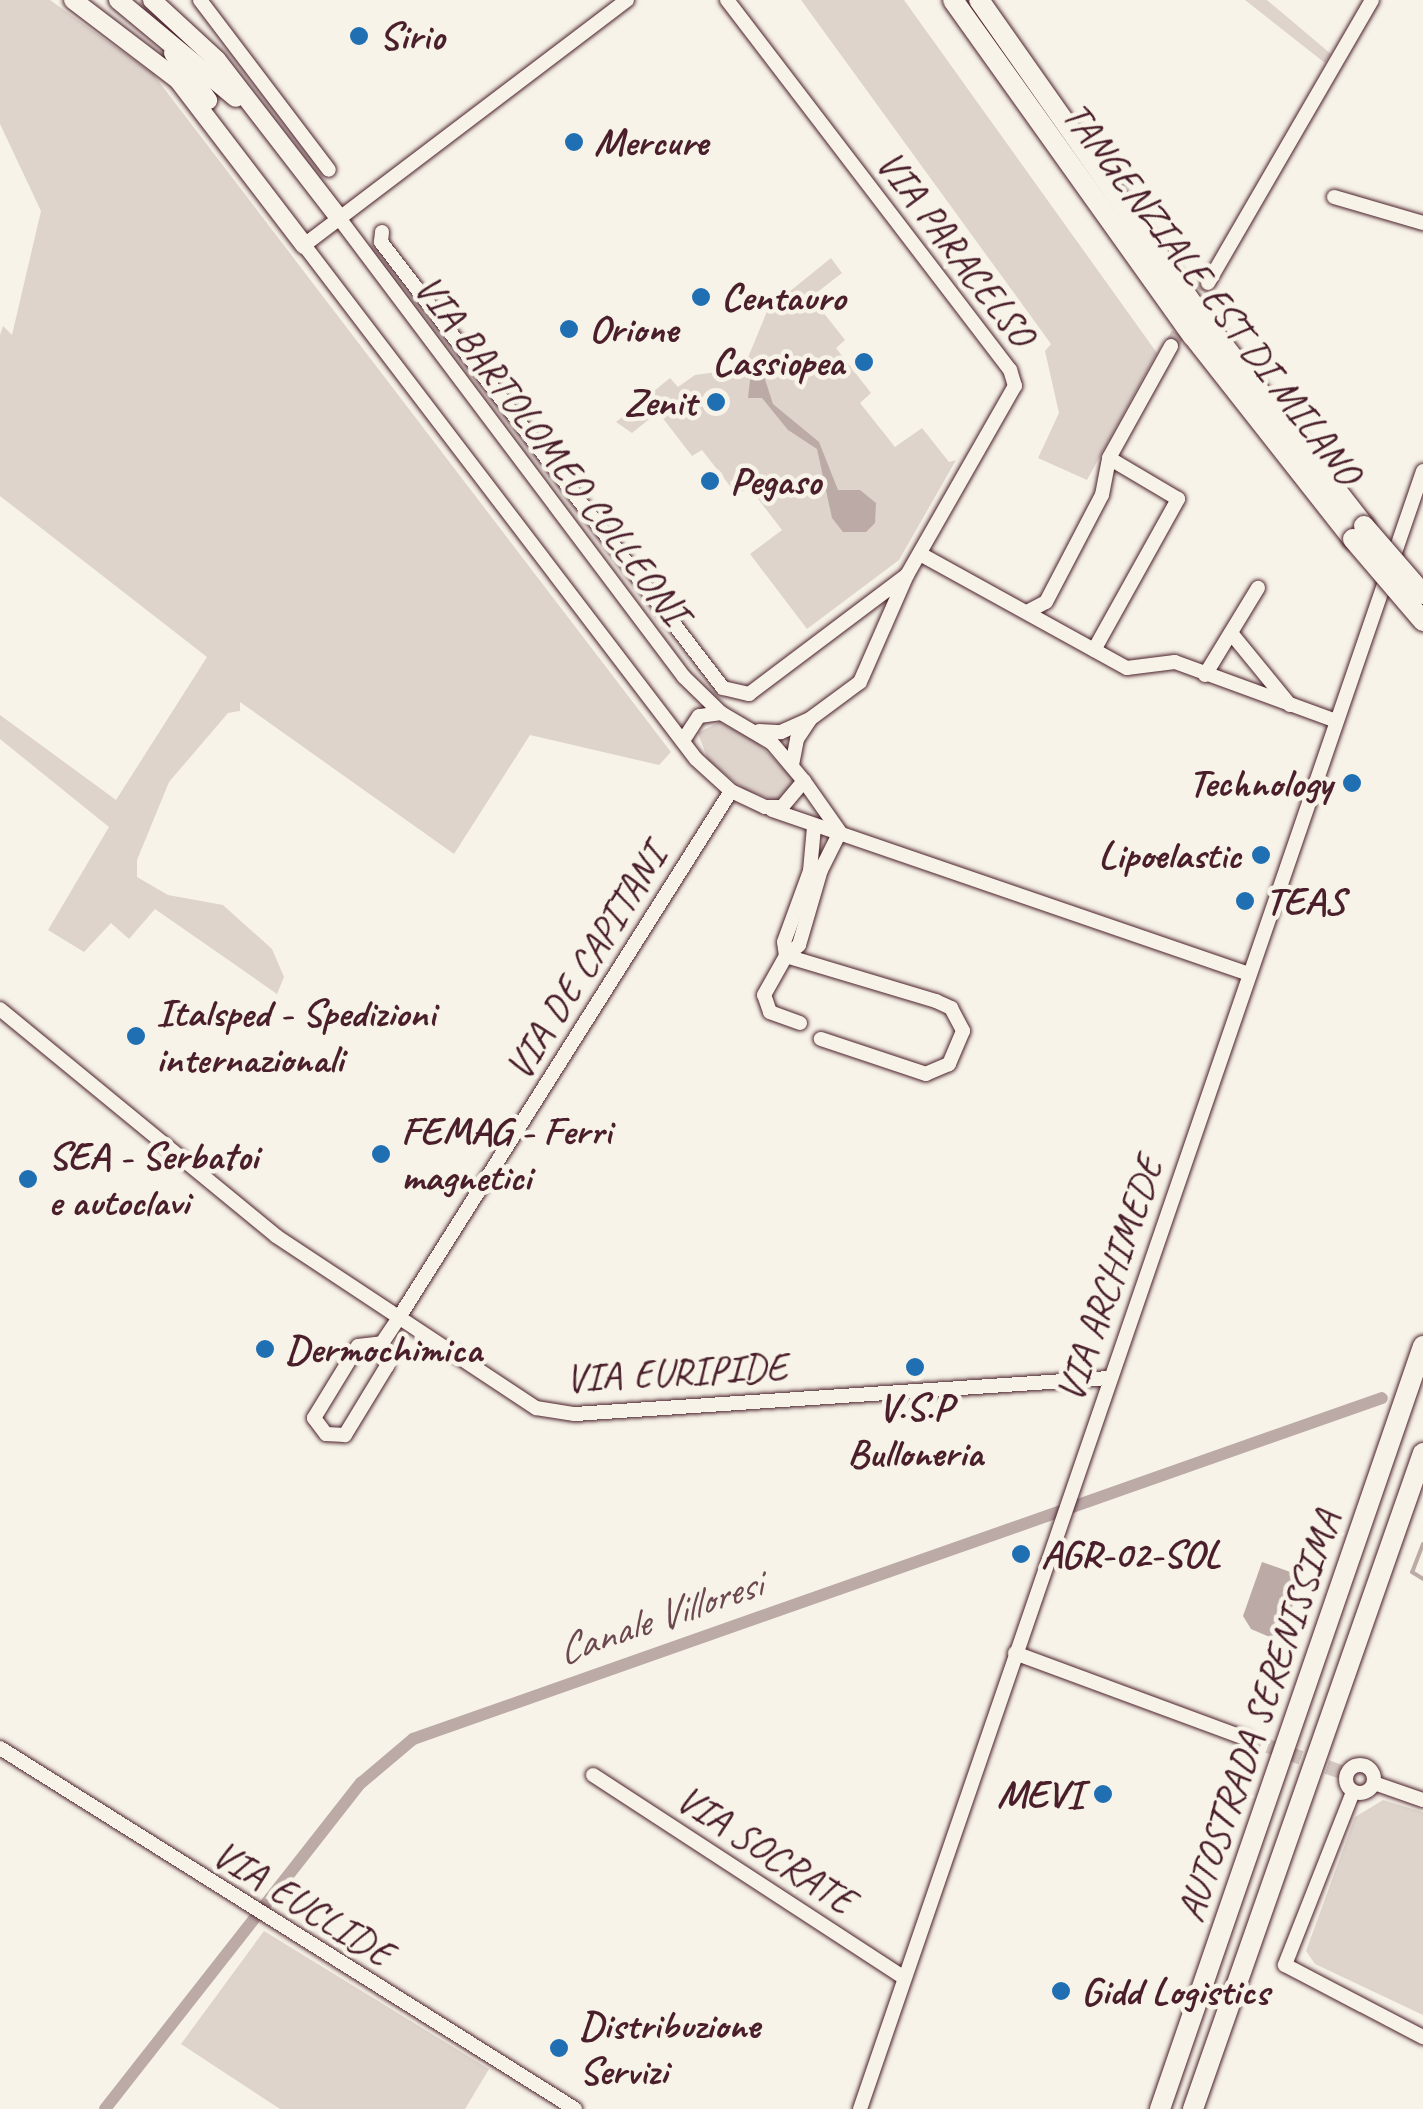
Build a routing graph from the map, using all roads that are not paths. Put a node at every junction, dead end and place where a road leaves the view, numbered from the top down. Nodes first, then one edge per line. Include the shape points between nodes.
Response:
1 (73, 0) edge
2 (118, 0) edge
3 (152, 0) edge
4 (200, 0) edge
5 (626, 0) edge
6 (727, 0) edge
7 (953, 0) edge
8 (979, 0) edge
9 (1372, 0) edge
10 (142, 20) junction
11 (260, 117) junction
12 (220, 128) junction
13 (328, 170) dead end
14 (1334, 196) dead end
15 (339, 218) junction
16 (1423, 223) edge
17 (382, 232) dead end
18 (304, 245) junction
19 (1208, 283) tunnel mouth
20 (1171, 346) tunnel mouth
21 (1109, 458) junction
22 (1423, 471) edge
23 (1359, 532) junction
24 (922, 556) junction
25 (907, 575) junction
26 (1258, 588) dead end
27 (1423, 594) edge
28 (1027, 612) junction
29 (1423, 621) edge
30 (1230, 632) junction
31 (1094, 650) junction
32 (1205, 675) junction
33 (737, 696) joint
34 (1290, 705) junction
35 (721, 714) junction
36 (810, 719) junction
37 (1336, 721) junction
38 (755, 730) junction
39 (683, 741) junction
40 (792, 766) junction
41 (804, 781) junction
42 (731, 791) junction
43 (765, 807) junction
44 (814, 827) junction
45 (840, 832) junction
46 (786, 956) junction
47 (1248, 974) junction
48 (0, 1009) edge
49 (800, 1023) dead end
50 (821, 1039) dead end
51 (398, 1318) junction
52 (382, 1343) junction
53 (1423, 1346) edge
54 (1109, 1378) junction
55 (1423, 1454) edge
56 (1014, 1653) junction
57 (1248, 1738) tunnel mouth
58 (0, 1748) edge
59 (593, 1775) dead end
60 (1374, 1783) junction
61 (1352, 1792) junction
62 (1423, 1800) edge
63 (904, 1978) junction
64 (1423, 2037) edge
65 (575, 2109) edge
66 (860, 2109) edge
67 (1160, 2109) edge
68 (1194, 2109) edge

1 - 12 main road via 162,64
2 - 10 main road
3 - 11 main road via 217,60
4 - 13 street
5 - 15 street
6 - 24 street, VIA PARACELSO via 1016,386
7 - 23 highway, TANGENZIALE EST DI MILANO via 1192,336
8 - 23 highway, TANGENZIALE EST DI MILANO
9 - 19 street
10 - 11 main road
10 - 12 main road via 198,84
11 - 15 main road
12 - 18 main road
14 - 16 street
15 - 18 street
15 - 35 street, VIA BARTOLOMEO COLLEONI via 684,678
17 - 33 street, VIA BARTOLOMEO COLLEONI via 393,257 722,688
18 - 39 street, VIA BARTOLOMEO COLLEONI
20 - 21 street
21 - 28 street via 1102,495 1064,569 1046,602
21 - 31 street via 1178,498
22 - 37 street, VIA ARCHIMEDE
23 - 27 highway, TANGENZIALE EST DI MILANO, bridge
23 - 29 highway, TANGENZIALE EST DI MILANO, bridge
24 - 25 street, VIA PARACELSO
24 - 28 street
25 - 33 street, VIA PARACELSO
25 - 36 street via 866,673
26 - 30 street
28 - 31 street
30 - 32 street
30 - 34 street
31 - 32 street via 1126,668 1174,662
32 - 34 street
34 - 37 street
35 - 38 street, VIA BARTOLOMEO COLLEONI
35 - 39 street via 700,716
36 - 38 street via 780,732
36 - 40 street
37 - 47 street, VIA ARCHIMEDE
38 - 40 street, VIA BARTOLOMEO COLLEONI
39 - 42 street, VIA BARTOLOMEO COLLEONI
40 - 41 street, VIA BARTOLOMEO COLLEONI
41 - 43 street via 782,808
41 - 45 street, VIA BARTOLOMEO COLLEONI
42 - 43 street, VIA BARTOLOMEO COLLEONI
42 - 51 street, VIA DE CAPITANI
43 - 44 street
44 - 45 street
44 - 46 street via 810,871 784,942
45 - 46 street via 799,945
45 - 47 street
46 - 49 street via 764,995 770,1012
46 - 50 street via 936,1001 950,1008 963,1031 949,1064 926,1074
47 - 54 street, VIA ARCHIMEDE
48 - 51 street, VIA EURIPIDE via 276,1236
51 - 52 street, VIA DE CAPITANI
51 - 54 street, VIA EURIPIDE via 536,1408 576,1414
52 - 52 street via 358,1346 314,1418 326,1434 344,1435 353,1422 387,1366
53 - 67 highway, AUTOSTRADA SERENISSIMA
54 - 56 street, VIA ARCHIMEDE
55 - 68 highway, AUTOSTRADA SERENISSIMA
56 - 57 street
56 - 63 street, VIA ARCHIMEDE
58 - 65 street, VIA EUCLIDE
59 - 63 street, VIA SOCRATE
60 - 61 street via 1366,1793
60 - 61 street via 1367,1766 1353,1766 1346,1778
60 - 62 street
61 - 64 street via 1286,1965
63 - 66 street, VIA ARCHIMEDE

